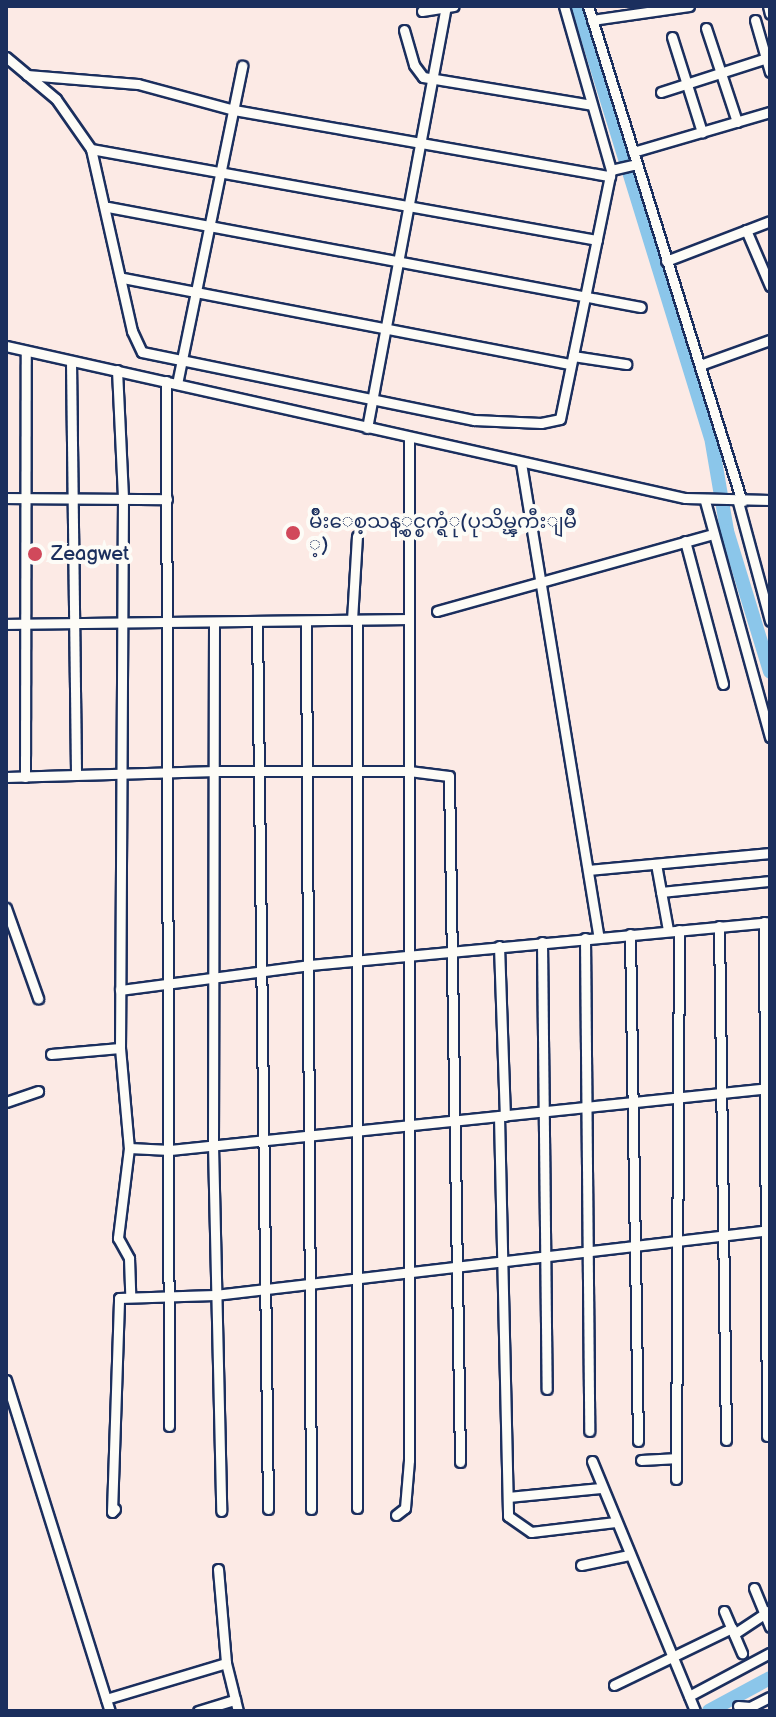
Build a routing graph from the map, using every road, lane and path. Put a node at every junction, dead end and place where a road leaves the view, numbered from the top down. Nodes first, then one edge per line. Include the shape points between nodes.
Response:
1 (449, 6) edge
2 (564, 6) edge
3 (588, 6) edge
4 (689, 6) edge
5 (768, 6) edge
6 (422, 11) dead end
7 (770, 14) edge
8 (592, 20) junction
9 (755, 20) dead end
10 (706, 28) dead end
11 (404, 30) dead end
12 (672, 37) dead end
13 (768, 57) edge
14 (8, 62) edge
15 (242, 66) dead end
16 (770, 72) edge
17 (721, 73) junction
18 (27, 75) junction
19 (435, 80) junction
20 (686, 83) junction
21 (661, 92) dead end
22 (592, 105) junction
23 (234, 110) junction
24 (770, 112) edge
25 (737, 122) junction
26 (702, 132) junction
27 (421, 142) junction
28 (91, 149) junction
29 (633, 152) junction
30 (634, 165) junction
31 (221, 172) junction
32 (613, 172) junction
33 (409, 203) junction
34 (108, 207) junction
35 (770, 221) edge
36 (210, 224) junction
37 (746, 230) junction
38 (597, 240) junction
39 (666, 261) junction
40 (397, 262) junction
41 (123, 278) junction
42 (770, 286) edge
43 (196, 292) junction
44 (585, 299) junction
45 (641, 307) dead end
46 (386, 329) junction
47 (770, 340) edge
48 (6, 346) edge
49 (26, 351) junction
50 (572, 360) junction
51 (71, 361) junction
52 (626, 364) dead end
53 (700, 365) junction
54 (117, 370) junction
55 (177, 375) junction
56 (373, 402) junction
57 (368, 423) junction
58 (409, 437) junction
59 (521, 463) junction
60 (123, 497) junction
61 (6, 498) edge
62 (24, 498) junction
63 (72, 498) junction
64 (167, 499) junction
65 (770, 500) edge
66 (708, 501) junction
67 (738, 502) junction
68 (713, 534) junction
69 (357, 536) dead end
70 (685, 541) junction
71 (540, 579) junction
72 (437, 611) dead end
73 (406, 619) junction
74 (355, 620) junction
75 (257, 621) junction
76 (306, 621) junction
77 (770, 621) edge
78 (214, 622) junction
79 (25, 623) junction
80 (73, 623) junction
81 (123, 623) junction
82 (167, 623) junction
83 (6, 624) edge
84 (723, 684) dead end
85 (770, 737) edge
86 (259, 771) junction
87 (308, 771) junction
88 (357, 771) junction
89 (409, 771) junction
90 (168, 772) junction
91 (122, 774) junction
92 (76, 775) junction
93 (213, 775) junction
94 (6, 777) edge
95 (25, 777) junction
96 (770, 853) edge
97 (656, 864) junction
98 (588, 870) junction
99 (770, 881) edge
100 (661, 892) junction
101 (6, 908) edge
102 (767, 922) edge
103 (719, 926) junction
104 (674, 930) junction
105 (630, 934) junction
106 (599, 937) junction
107 (585, 938) junction
108 (542, 942) junction
109 (499, 946) junction
110 (452, 950) junction
111 (409, 954) junction
112 (356, 960) junction
113 (309, 965) junction
114 (261, 970) junction
115 (214, 980) junction
116 (167, 983) junction
117 (120, 990) junction
118 (38, 998) dead end
119 (120, 1048) junction
120 (51, 1054) dead end
121 (768, 1088) edge
122 (38, 1091) dead end
123 (719, 1094) junction
124 (679, 1098) junction
125 (6, 1102) edge
126 (632, 1103) junction
127 (590, 1107) junction
128 (544, 1112) junction
129 (502, 1116) junction
130 (452, 1121) junction
131 (408, 1126) junction
132 (356, 1131) junction
133 (311, 1136) junction
134 (263, 1141) junction
135 (213, 1145) junction
136 (129, 1148) junction
137 (170, 1150) junction
138 (768, 1231) edge
139 (722, 1237) junction
140 (679, 1240) junction
141 (634, 1249) junction
142 (592, 1253) junction
143 (548, 1258) junction
144 (502, 1262) junction
145 (455, 1267) junction
146 (409, 1272) junction
147 (358, 1277) junction
148 (312, 1282) junction
149 (265, 1287) junction
150 (166, 1294) junction
151 (215, 1295) junction
152 (130, 1296) junction
153 (6, 1380) edge
154 (547, 1389) dead end
155 (169, 1426) dead end
156 (589, 1431) dead end
157 (767, 1436) dead end
158 (726, 1440) dead end
159 (638, 1441) dead end
160 (674, 1458) junction
161 (641, 1460) dead end
162 (592, 1461) dead end
163 (460, 1462) dead end
164 (676, 1479) dead end
165 (601, 1488) junction
166 (508, 1497) junction
167 (357, 1508) dead end
168 (115, 1509) dead end
169 (268, 1509) dead end
170 (311, 1509) dead end
171 (221, 1511) dead end
172 (396, 1515) dead end
173 (615, 1522) junction
174 (629, 1555) junction
175 (581, 1565) dead end
176 (218, 1569) dead end
177 (754, 1588) dead end
178 (724, 1611) dead end
179 (767, 1612) edge
180 (770, 1627) edge
181 (733, 1631) junction
182 (742, 1653) dead end
183 (770, 1653) edge
184 (672, 1656) junction
185 (226, 1663) junction
186 (614, 1685) dead end
187 (770, 1697) edge
188 (690, 1698) junction
189 (106, 1699) junction
190 (235, 1700) junction
191 (738, 1706) dead end
192 (110, 1711) edge
193 (198, 1711) edge
194 (238, 1711) edge
195 (695, 1711) edge

1 - 6 street
1 - 19 street
2 - 22 street
3 - 8 street
4 - 8 street
5 - 7 street
8 - 29 street
9 - 13 street
10 - 17 street
11 - 19 street via 418,74
12 - 20 street
13 - 16 street
13 - 17 street
14 - 18 street
15 - 23 street
17 - 20 street
17 - 25 street
18 - 23 street via 138,84
18 - 28 street via 56,99
19 - 22 street
19 - 27 street
20 - 21 street
20 - 26 street
22 - 32 street
23 - 27 street
23 - 31 street
24 - 25 street
25 - 26 street
26 - 29 street
27 - 32 street
27 - 33 street
28 - 31 street
28 - 34 street
29 - 30 street
30 - 32 street
30 - 39 street
31 - 33 street
31 - 36 street
32 - 38 street
33 - 38 street
33 - 40 street
34 - 36 street
34 - 41 street
35 - 37 street
36 - 40 street
36 - 43 street
37 - 39 street
37 - 42 street
38 - 44 street
39 - 53 street
40 - 44 street
40 - 46 street
41 - 43 street
41 - 55 street via 138,348
43 - 46 street
43 - 55 street
44 - 45 street
44 - 50 street
46 - 50 street
46 - 56 street
47 - 53 street
48 - 49 street
49 - 51 street
49 - 62 street
50 - 52 street
50 - 56 street via 560,419 474,420
51 - 54 street
51 - 63 street
53 - 67 street
54 - 55 street
54 - 60 street
55 - 56 street
55 - 57 street
55 - 64 street
56 - 57 street
57 - 58 street
58 - 59 street
58 - 73 street
59 - 66 street
59 - 71 street
60 - 63 street
60 - 64 street
60 - 81 street
61 - 62 street
62 - 63 street
62 - 79 street
63 - 80 street
64 - 82 street
65 - 67 street
66 - 67 street
66 - 68 street
67 - 77 street
68 - 70 street
68 - 85 street
69 - 74 street
70 - 71 street
70 - 84 street
71 - 72 street
71 - 98 street
73 - 74 street
73 - 89 street
74 - 76 street
74 - 88 street
75 - 76 street
75 - 78 street
75 - 86 street
76 - 87 street
78 - 82 street
78 - 93 street
79 - 80 street
79 - 83 street
79 - 95 street
80 - 81 street
80 - 92 street
81 - 82 street
81 - 91 street
82 - 90 street
86 - 87 street
86 - 93 street
86 - 114 street
87 - 88 street
87 - 113 street
88 - 89 street
88 - 112 street
89 - 110 street via 449,776
89 - 111 street
90 - 91 street
90 - 93 street
90 - 116 street
91 - 92 street
91 - 117 street
92 - 95 street
93 - 115 street
94 - 95 street
96 - 97 street
97 - 98 street
97 - 100 street
98 - 106 street
99 - 100 street
100 - 104 street
101 - 118 street
102 - 103 street
102 - 121 street
103 - 104 street
103 - 123 street
104 - 105 street
104 - 124 street
105 - 106 street
105 - 126 street
106 - 107 street
107 - 108 street
107 - 127 street
108 - 109 street
108 - 128 street
109 - 110 street
109 - 129 street
110 - 111 street
110 - 130 street
111 - 112 street
111 - 131 street
112 - 113 street
112 - 132 street
113 - 114 street
113 - 133 street
114 - 115 street
114 - 134 street
115 - 116 street
115 - 135 street
116 - 117 street
116 - 137 street
117 - 119 street
119 - 120 street
119 - 136 street
121 - 123 street
121 - 138 street
122 - 125 street
123 - 124 street
123 - 139 street
124 - 126 street
124 - 140 street
126 - 127 street
126 - 141 street
127 - 128 street
127 - 142 street
128 - 129 street
128 - 143 street
129 - 130 street
129 - 144 street
130 - 131 street
130 - 145 street
131 - 132 street
131 - 146 street
132 - 133 street
132 - 147 street
133 - 134 street
133 - 148 street
134 - 135 street
134 - 149 street
135 - 137 street
135 - 151 street
136 - 137 street
136 - 152 street via 118,1238 129,1258
137 - 150 street
138 - 139 street
138 - 157 street
139 - 140 street
139 - 158 street
140 - 141 street
140 - 160 street
141 - 142 street
141 - 159 street
142 - 143 street
142 - 156 street
143 - 144 street
143 - 154 street
144 - 145 street
144 - 166 street
145 - 146 street
145 - 163 street
146 - 147 street
146 - 172 street via 409,1460 405,1508
147 - 148 street
147 - 167 street
148 - 149 street
148 - 170 street
149 - 151 street
149 - 169 street
150 - 151 street
150 - 152 street
150 - 155 street
151 - 171 street
152 - 168 street via 119,1298 115,1310 112,1512
153 - 189 street
160 - 161 street
160 - 164 street
162 - 165 street
165 - 166 street
165 - 173 street
166 - 173 street via 510,1519 531,1532
173 - 174 street
174 - 175 street
174 - 184 street
176 - 185 street
177 - 179 street
178 - 181 street
179 - 180 street
179 - 181 street
181 - 182 street
181 - 184 street
183 - 188 street
184 - 186 street
184 - 188 street
185 - 189 street
185 - 190 street
187 - 191 street via 750,1707
188 - 195 street
189 - 192 street
190 - 193 street
190 - 194 street

